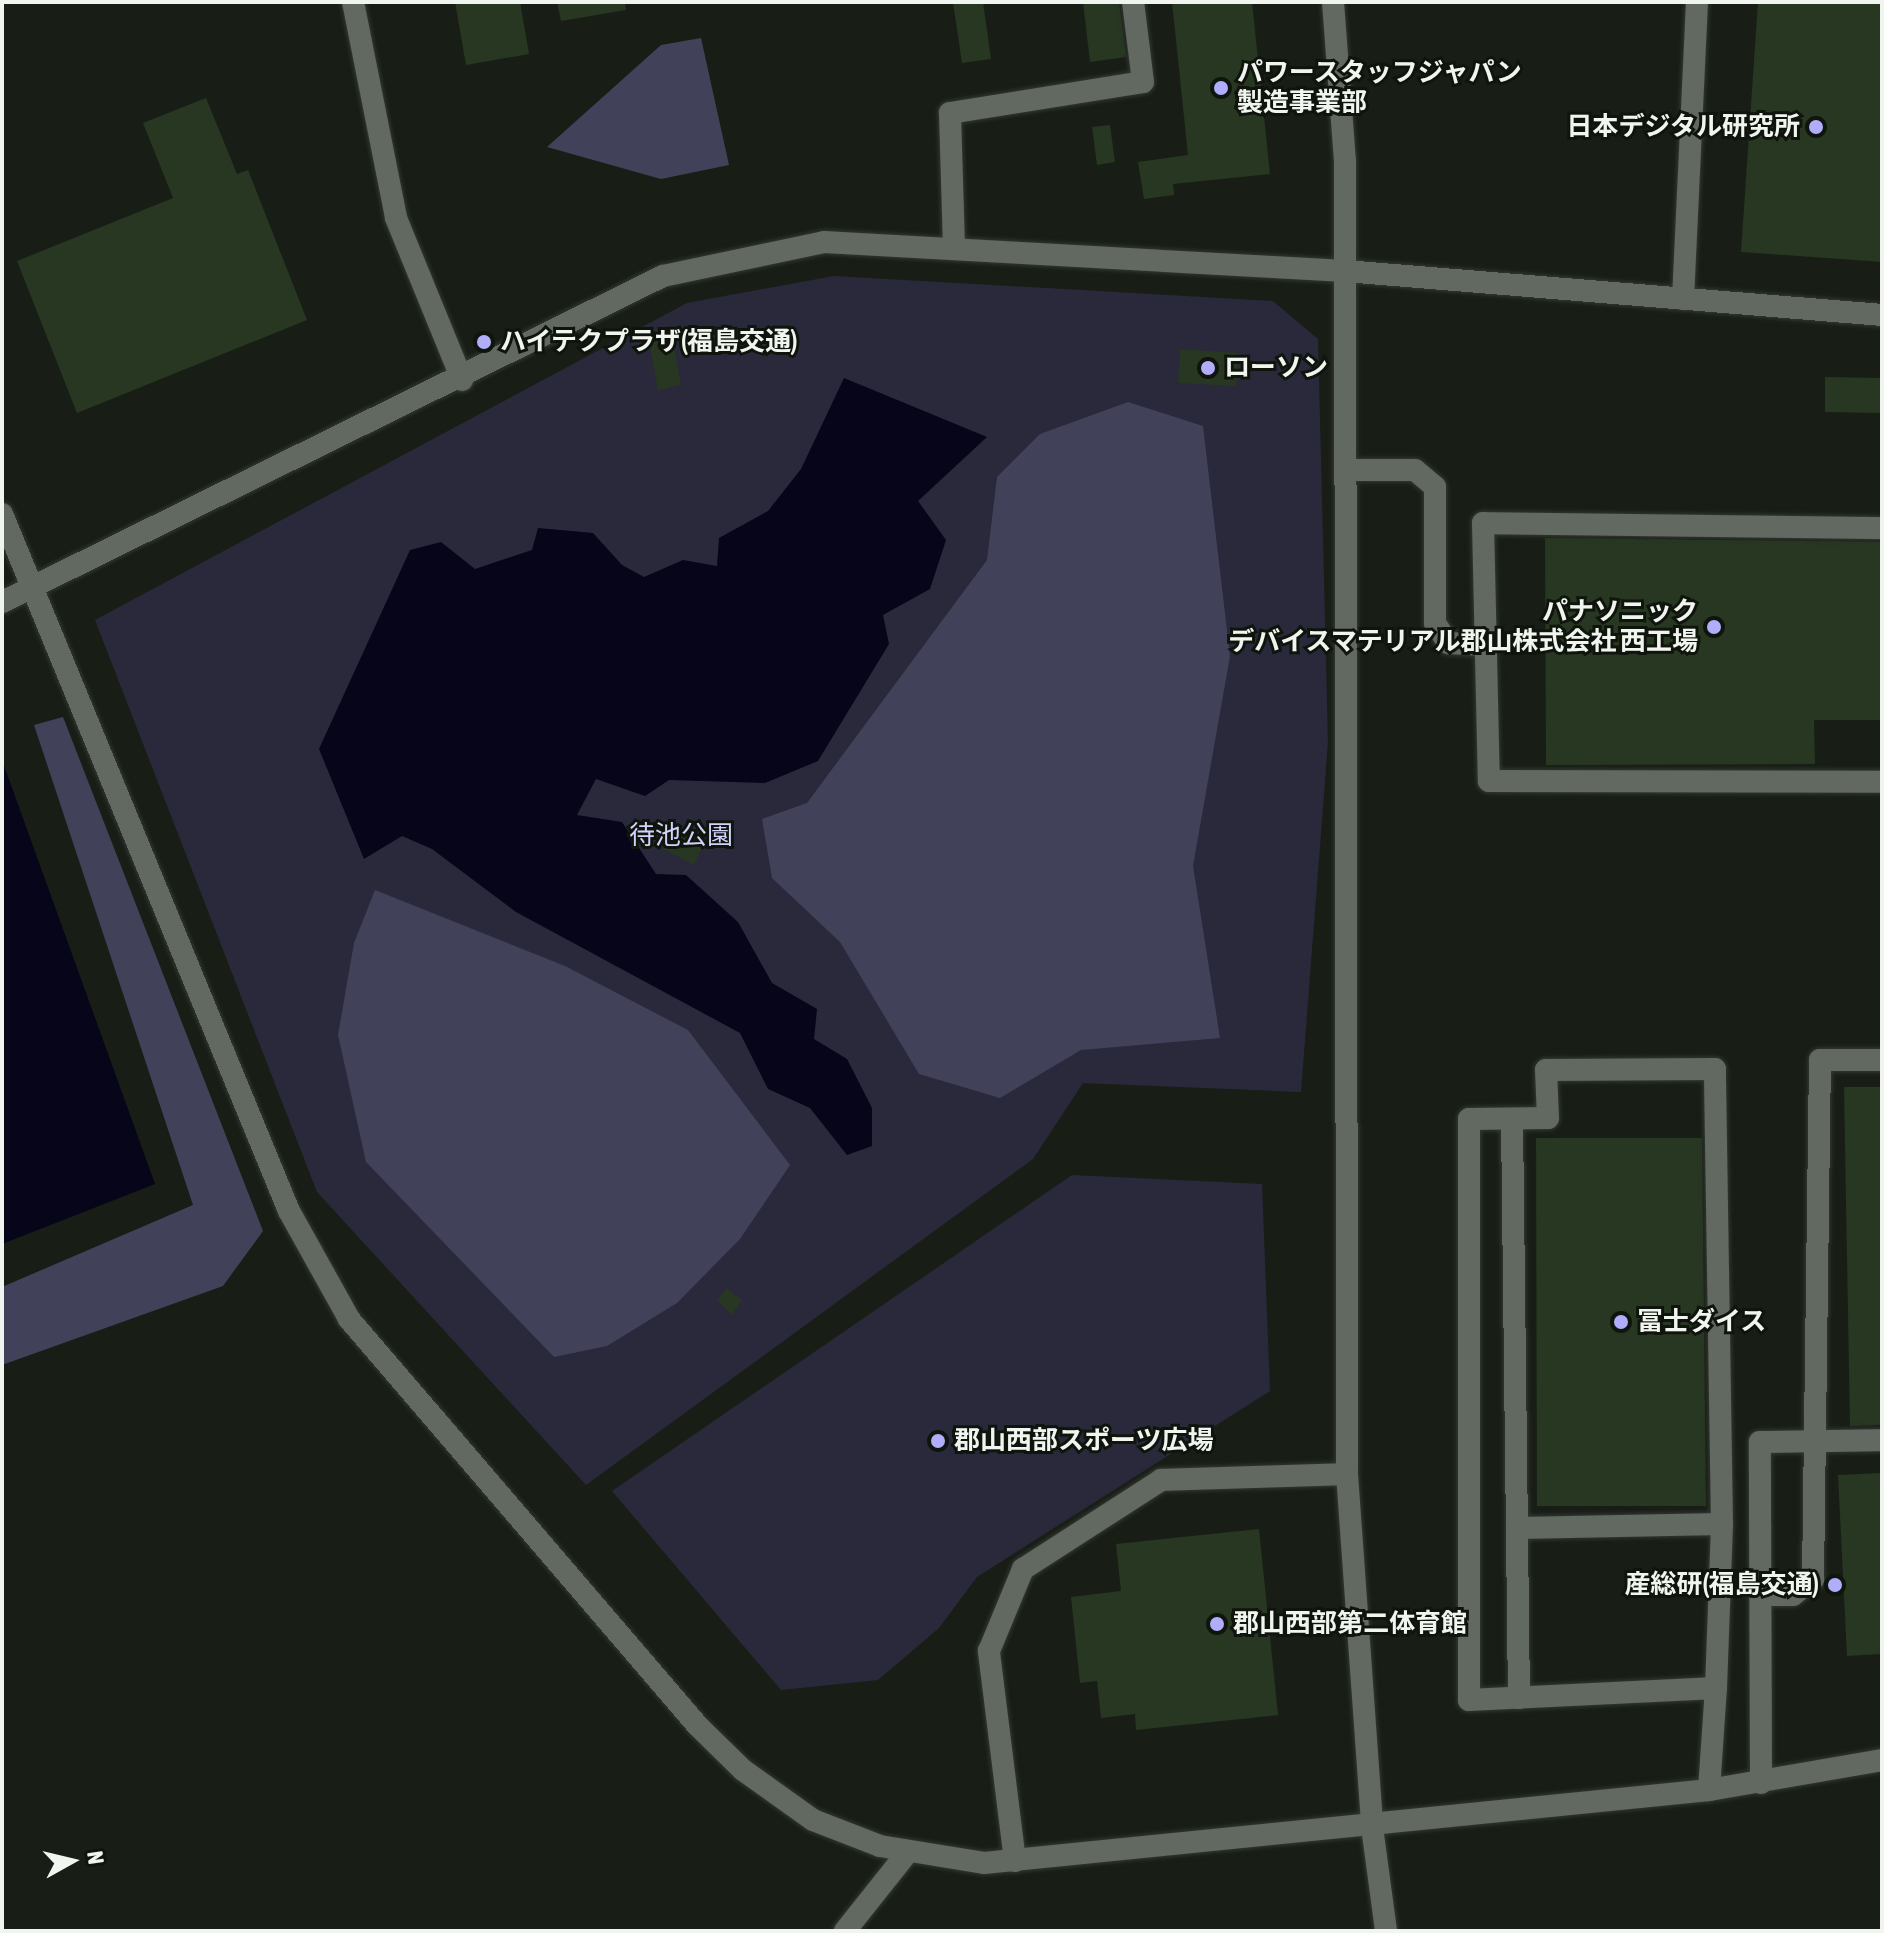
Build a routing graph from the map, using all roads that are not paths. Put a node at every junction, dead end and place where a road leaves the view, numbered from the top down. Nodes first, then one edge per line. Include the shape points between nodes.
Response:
1 (353, 2) edge
2 (1133, 2) edge
3 (1333, 2) edge
4 (1697, 2) edge
5 (954, 248) junction
6 (1345, 271) junction
7 (1683, 299) junction
8 (1882, 315) edge
9 (462, 380) junction
10 (1346, 470) junction
11 (2, 514) edge
12 (1882, 528) edge
13 (32, 587) junction
14 (2, 602) edge
15 (1486, 645) junction
16 (1882, 782) edge
17 (1882, 1060) edge
18 (1512, 1119) junction
19 (1882, 1440) edge
20 (1811, 1441) junction
21 (1347, 1474) junction
22 (1722, 1524) junction
23 (1517, 1528) junction
24 (1761, 1595) junction
25 (1716, 1688) junction
26 (1519, 1698) junction
27 (1882, 1760) edge
28 (1761, 1783) junction
29 (1709, 1790) junction
30 (1372, 1827) junction
31 (907, 1853) junction
32 (1015, 1861) junction
33 (845, 1931) edge
34 (1386, 1931) edge

1 - 9 street via 396,218
2 - 5 street via 1143,82 950,113
3 - 6 street
4 - 7 street
5 - 6 street
5 - 9 street via 824,242 718,261 663,276
6 - 7 street
6 - 10 street
7 - 8 street
9 - 13 street
10 - 15 street via 1415,470 1435,487 1435,623 1448,643
10 - 21 street
11 - 13 street
12 - 15 street via 1483,523
13 - 14 street
13 - 31 street via 289,1211 349,1319 698,1726 743,1770 813,1820
15 - 16 street via 1489,781
17 - 20 street via 1820,1060
18 - 22 street via 1548,1118 1546,1070 1715,1069
18 - 23 street
18 - 26 street via 1469,1119 1469,1700
19 - 20 street
20 - 24 street via 1813,1579 1793,1595
20 - 24 street via 1760,1442
21 - 30 street
21 - 32 street via 1161,1480 1023,1569 989,1651
22 - 23 street
22 - 25 street
23 - 26 street
24 - 28 street
25 - 26 street
25 - 29 street
27 - 28 street
28 - 29 street
29 - 30 street
30 - 32 street
30 - 34 street
31 - 32 street via 954,1862
31 - 33 street

